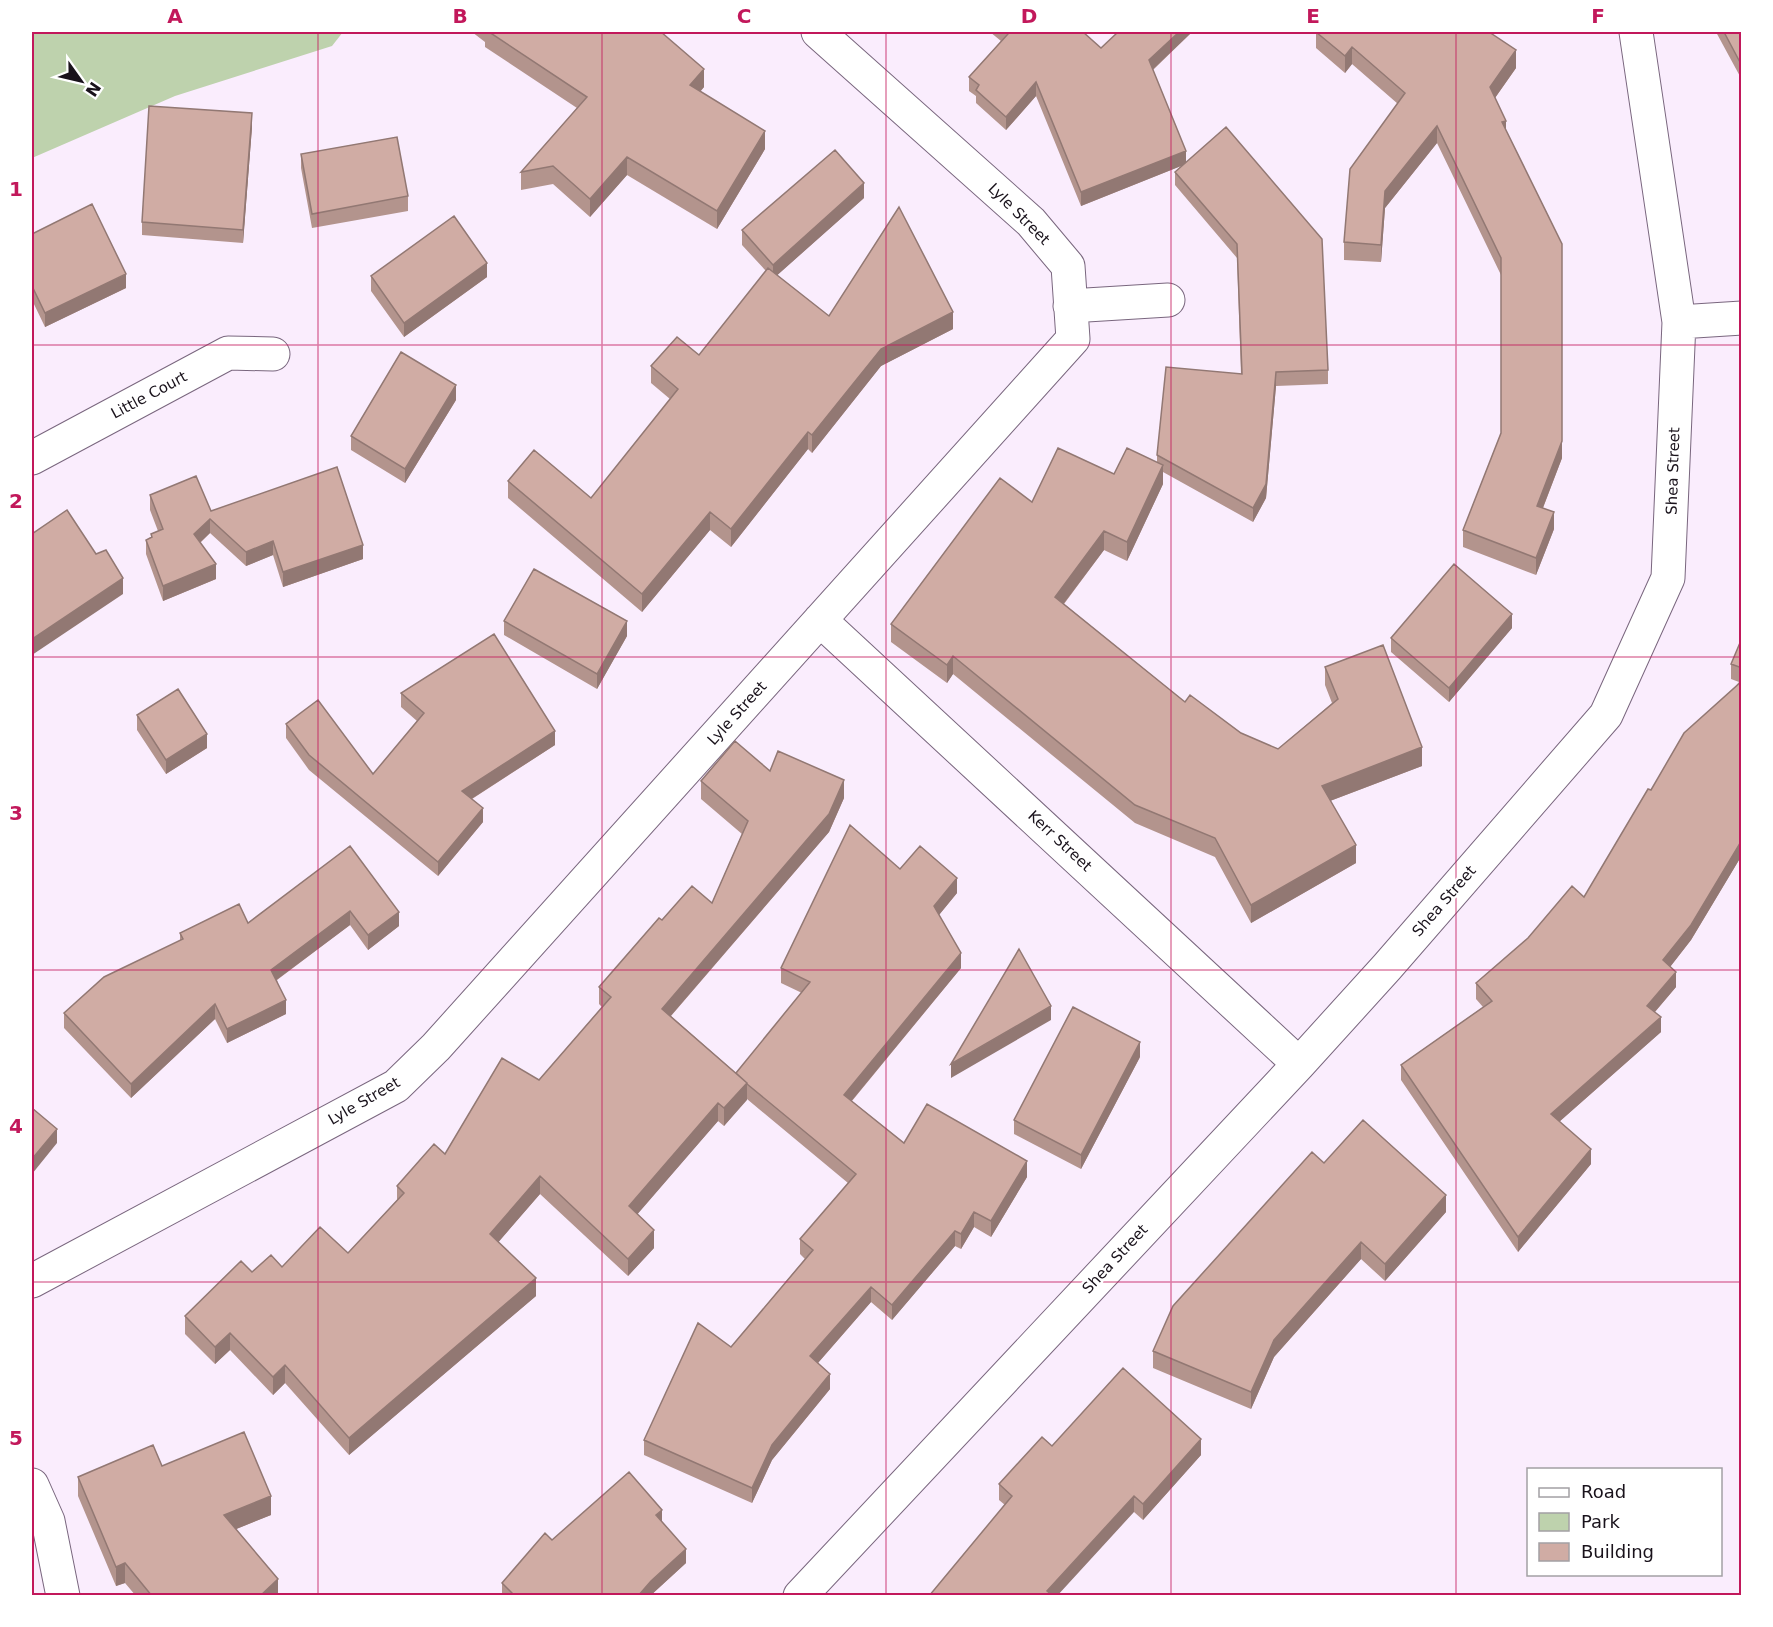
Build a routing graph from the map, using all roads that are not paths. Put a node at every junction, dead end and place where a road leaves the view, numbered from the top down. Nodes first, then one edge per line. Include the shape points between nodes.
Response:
1 (818, 32) edge
2 (1635, 32) edge
3 (1168, 300) dead end
4 (1070, 306) junction
5 (1742, 318) edge
6 (1679, 322) junction
7 (273, 354) dead end
8 (32, 458) edge
9 (820, 620) junction
10 (1299, 1064) junction
11 (32, 1281) edge
12 (32, 1485) edge
13 (63, 1596) edge
14 (800, 1596) edge

1 - 4 street, Lyle Street via 1031,222 1068,266
2 - 6 street, Shea Street
3 - 4 street
4 - 9 street, Lyle Street via 1072,339
5 - 6 street
6 - 10 street, Shea Street via 1668,578 1606,715
7 - 8 street, Little Court via 228,353
9 - 10 street, Kerr Street
9 - 11 street, Lyle Street via 444,1038 396,1086
10 - 14 street, Shea Street
12 - 13 street via 48,1521

